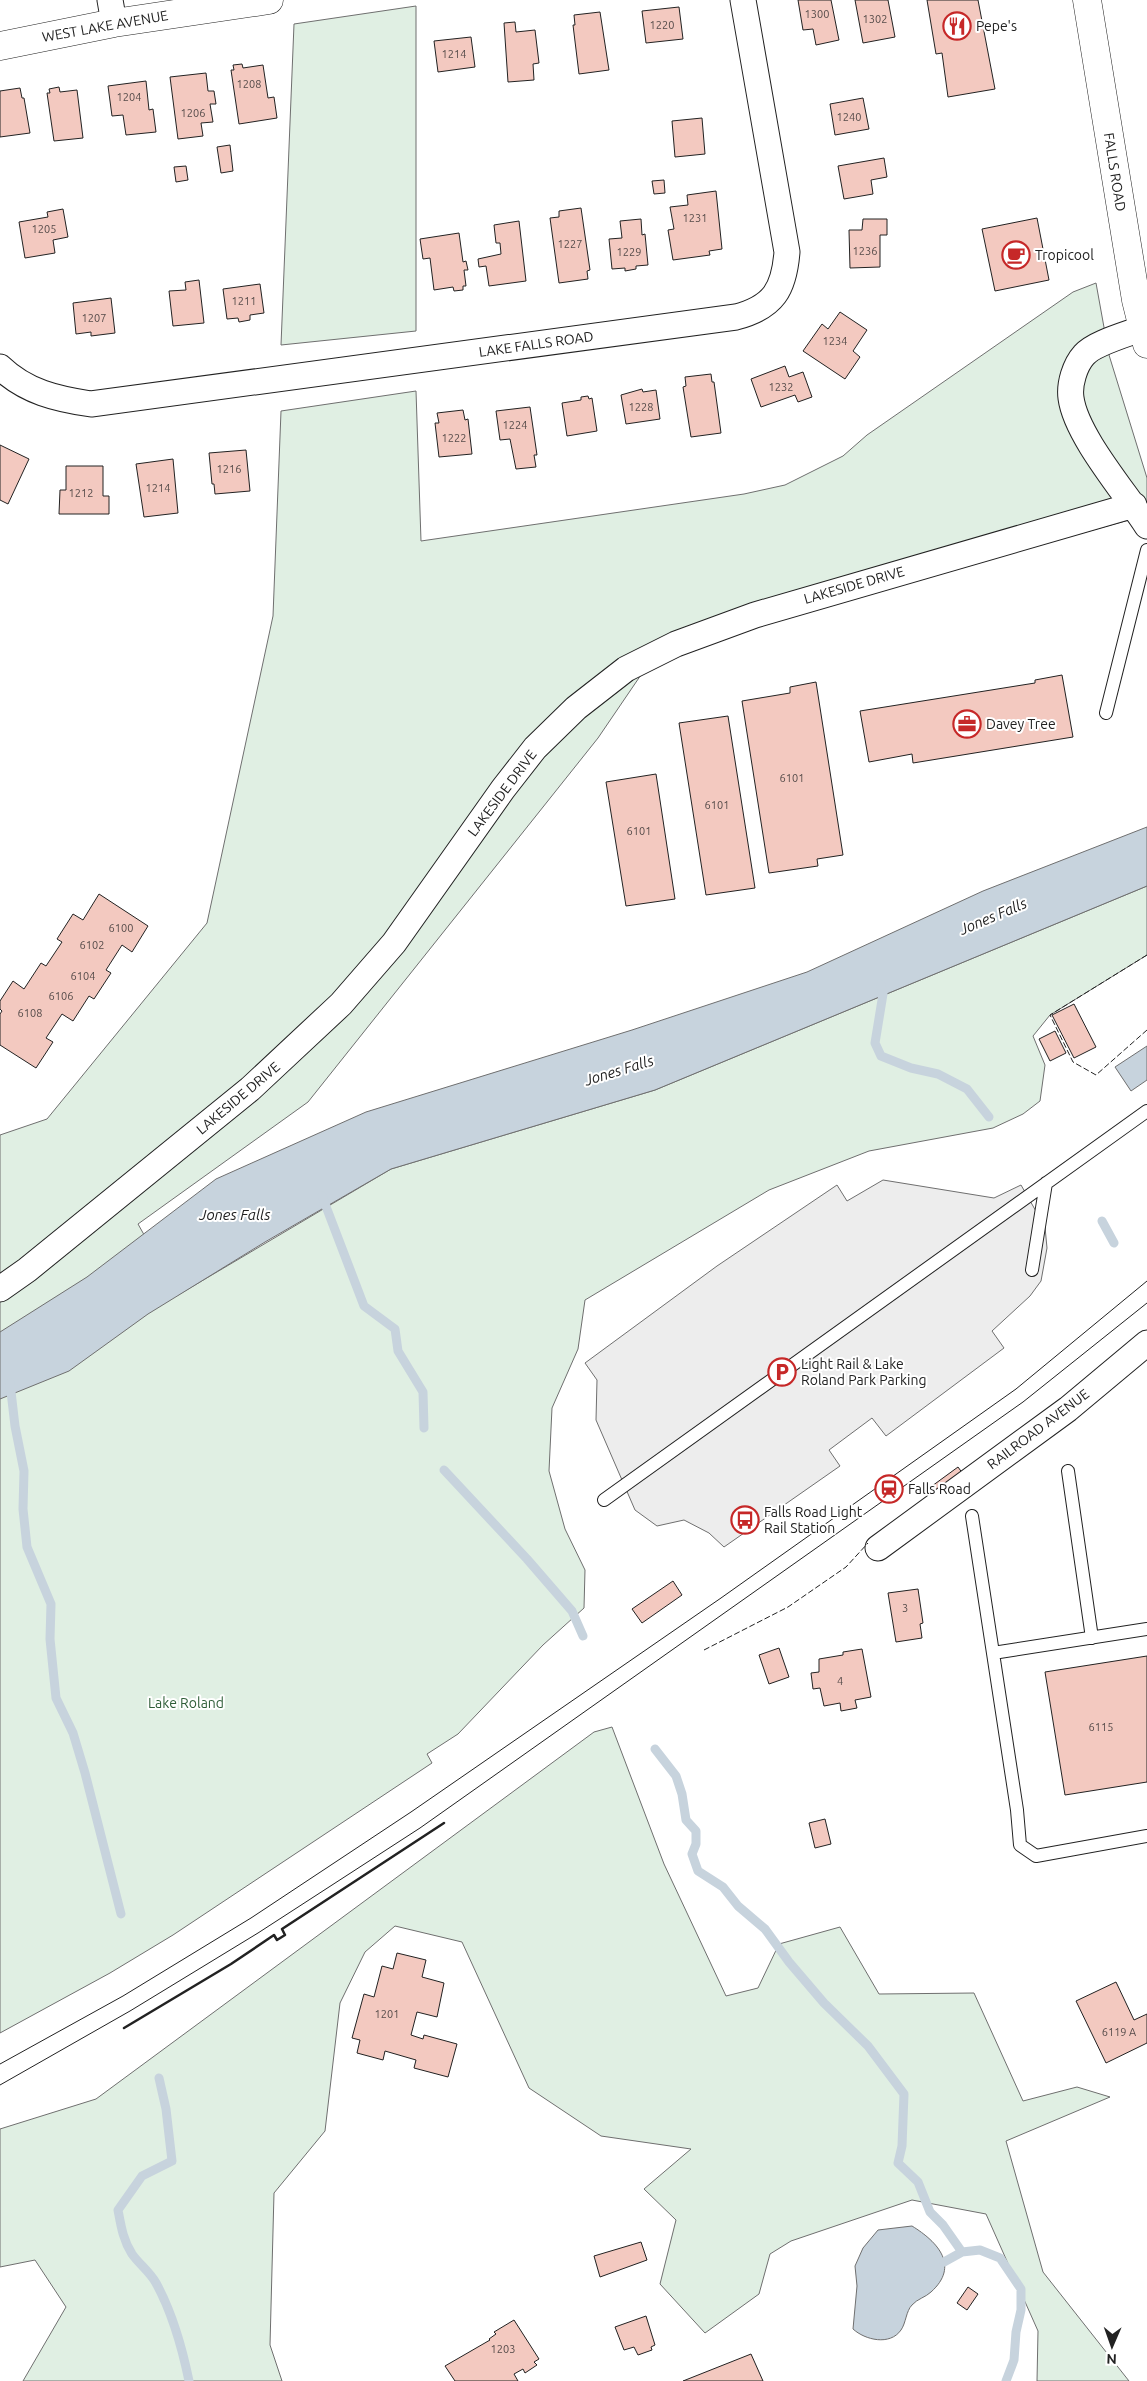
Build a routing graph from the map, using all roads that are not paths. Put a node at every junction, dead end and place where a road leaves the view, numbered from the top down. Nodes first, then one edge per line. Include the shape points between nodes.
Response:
1 (269, 0) edge
2 (743, 0) edge
3 (1087, 0) edge
4 (112, 11) edge
5 (0, 46) edge
6 (1145, 336) edge
7 (0, 368) edge
8 (1134, 505) junction
9 (1147, 526) edge
10 (1147, 550) edge
11 (1106, 713) dead end
12 (1147, 1111) edge
13 (1046, 1183) junction
14 (1032, 1270) dead end
15 (0, 1289) edge
16 (1147, 1343) edge
17 (1068, 1471) dead end
18 (604, 1500) dead end
19 (972, 1516) dead end
20 (878, 1548) dead end
21 (1147, 1629) edge
22 (1092, 1638) junction
23 (993, 1653) junction
24 (1147, 1836) edge

1 - 4 main road, WEST LAKE AVENUE
2 - 7 street, LAKE FALLS ROAD via 786,252 785,275 774,296 756,311 91,404 53,398 22,385
3 - 6 main road, FALLS ROAD via 1136,300
4 - 5 main road, WEST LAKE AVENUE
6 - 8 street via 1101,345 1084,354 1073,374 1070,397 1077,419
8 - 9 street
8 - 15 street, LAKESIDE DRIVE via 754,615 676,644 626,669 576,708 535,748 394,943 341,1004 250,1089
10 - 11 lane
12 - 13 lane
13 - 14 lane
13 - 18 lane
16 - 20 street, RAILROAD AVENUE via 1068,1409
17 - 22 lane
19 - 23 lane
21 - 22 lane
22 - 23 lane
23 - 24 lane via 1020,1845 1036,1856

